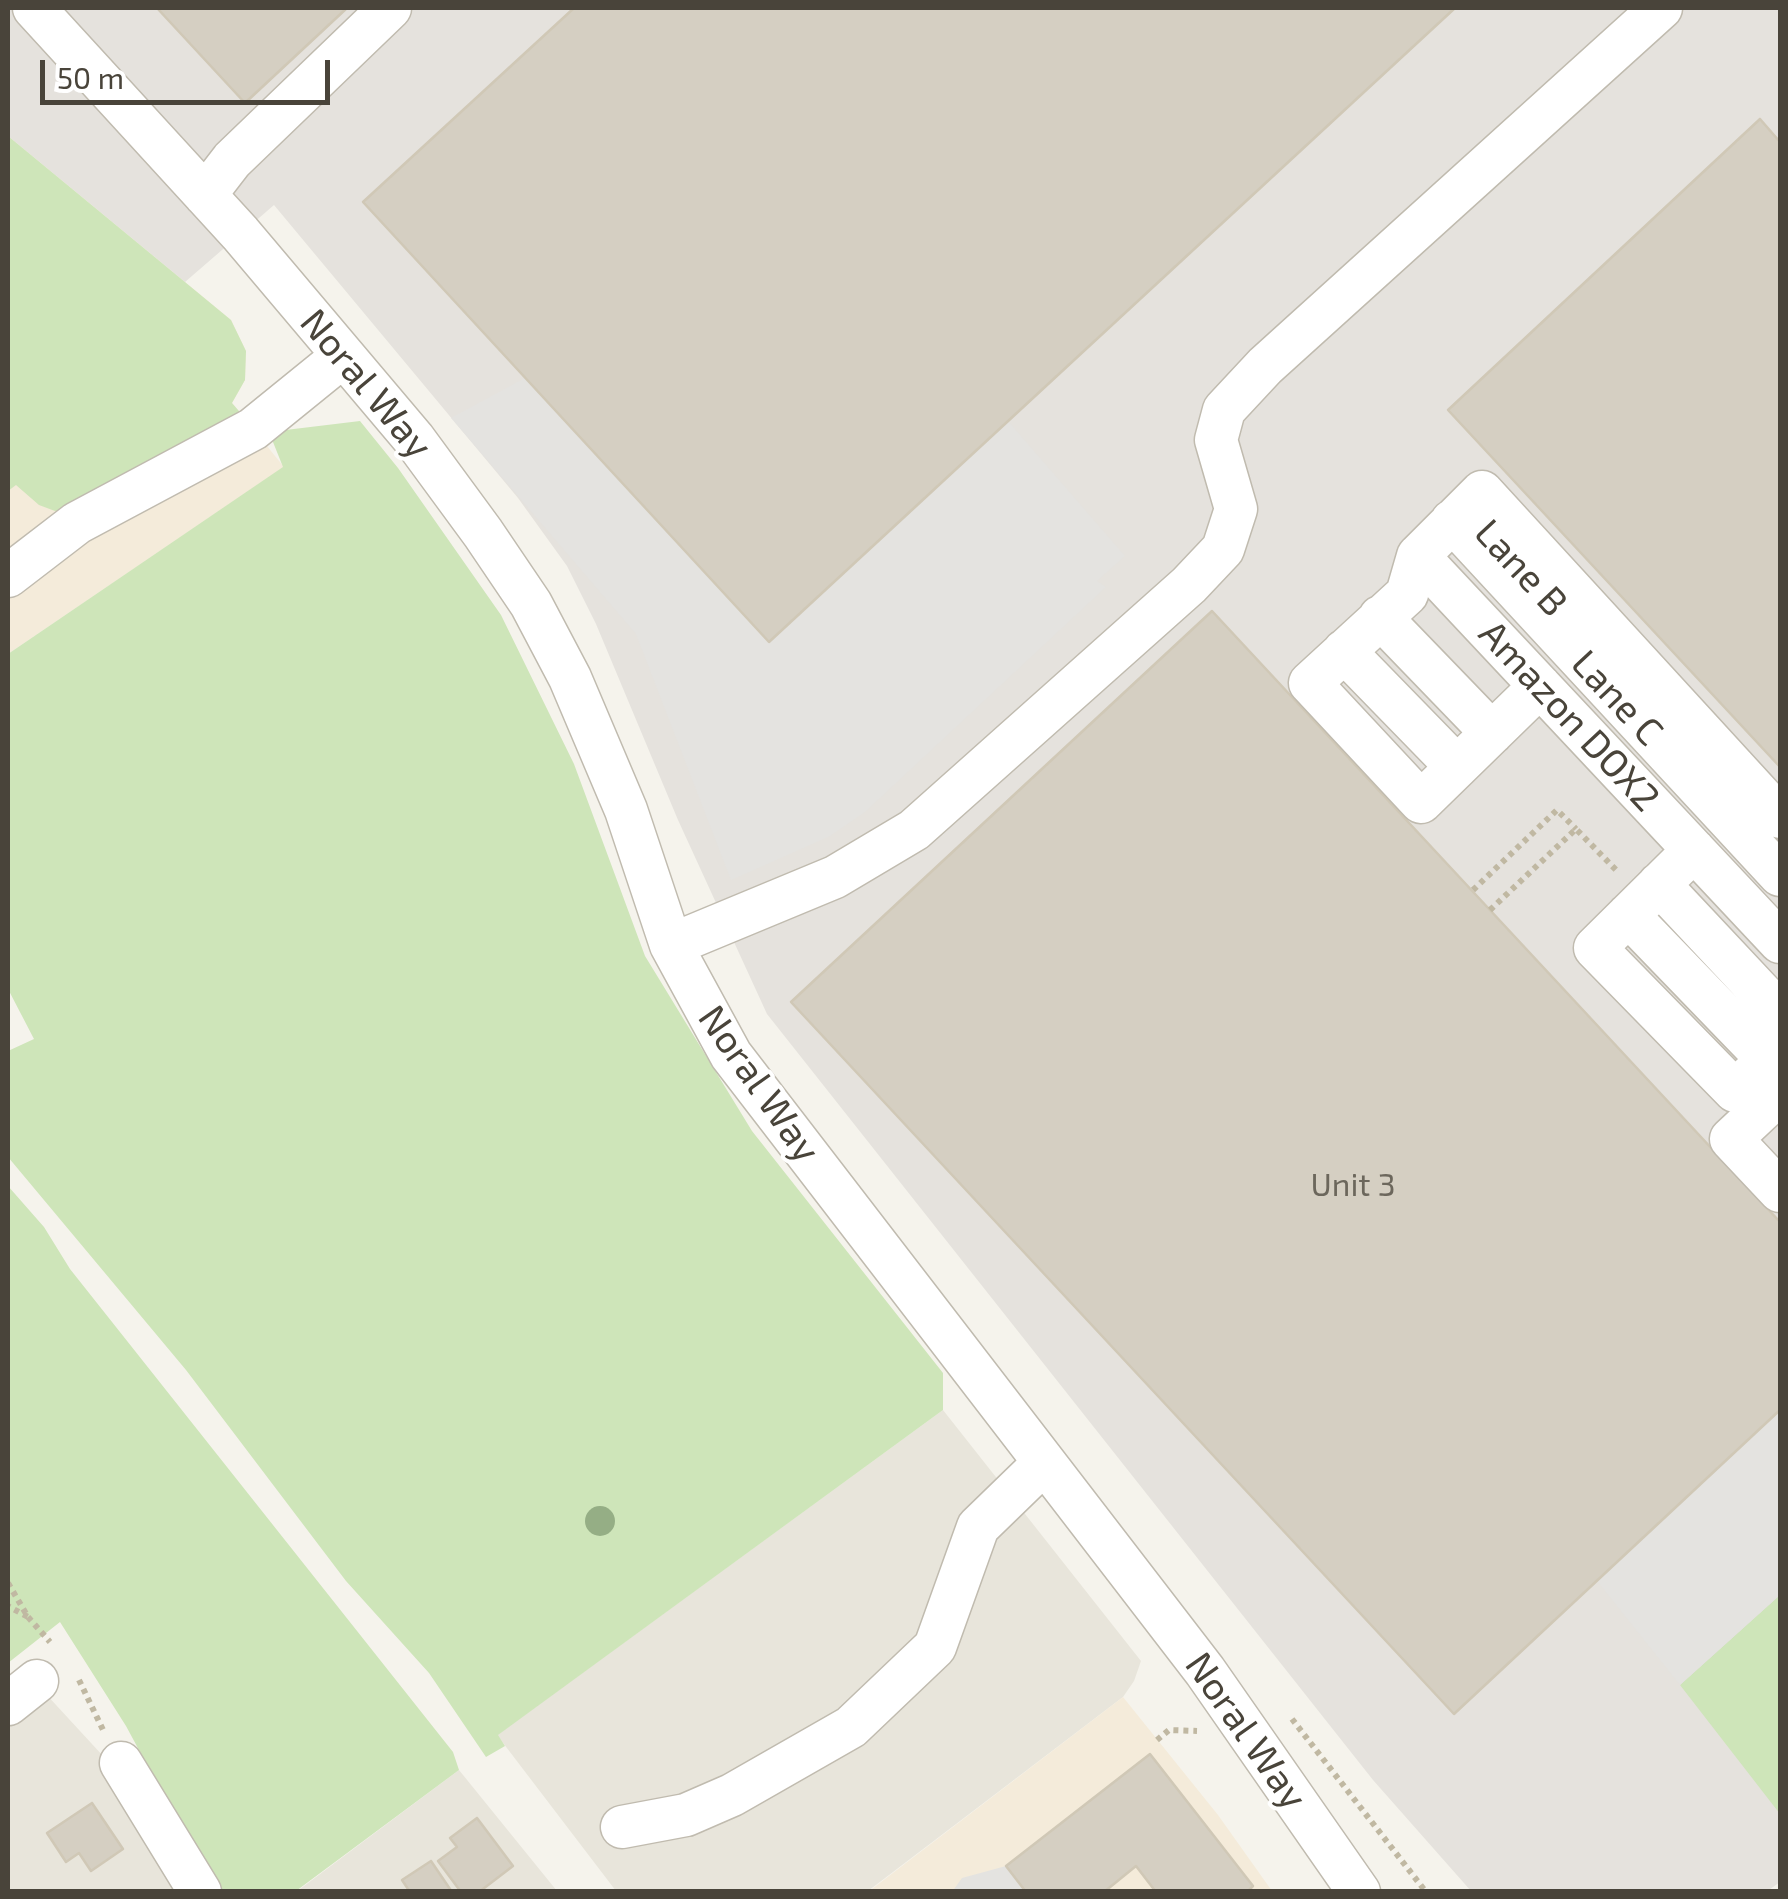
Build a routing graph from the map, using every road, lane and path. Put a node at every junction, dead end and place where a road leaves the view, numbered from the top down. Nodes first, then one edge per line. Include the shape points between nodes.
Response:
1 (34, 8) edge
2 (390, 8) edge
3 (1661, 8) edge
4 (205, 195) junction
5 (343, 356) junction
6 (1466, 507) junction
7 (8, 576) edge
8 (1378, 615) junction
9 (1491, 734) junction
10 (1780, 817) edge
11 (1576, 830) junction
12 (1780, 848) edge
13 (1780, 875) edge
14 (1472, 890) dead end
15 (1652, 891) junction
16 (1490, 910) dead end
17 (1780, 942) edge
18 (671, 945) junction
19 (1780, 986) edge
20 (1780, 1013) edge
21 (1770, 1084) edge
22 (1780, 1156) edge
23 (1780, 1191) edge
24 (1044, 1462) junction
25 (8, 1584) edge
26 (8, 1606) edge
27 (41, 1688) edge
28 (1280, 1703) dead end
29 (121, 1763) joint
30 (622, 1827) dead end
31 (200, 1892) edge
32 (1359, 1892) edge
33 (1426, 1892) edge

1 - 4 street, Noral Way
2 - 4 street via 232,160
3 - 18 street via 1224,410 1216,440 1236,510 1223,549 1189,585 914,830 835,877
4 - 5 street, Noral Way
5 - 7 street via 252,429 77,523
5 - 18 street, Noral Way via 414,439 530,604 601,747
6 - 8 street
6 - 10 street
6 - 12 street, Lane B
6 - 13 street, Lane C
8 - 9 street, Amazon DOX2
8 - 9 street
8 - 9 street via 1310,683 1421,802
9 - 15 street, Amazon DOX2
11 - 14 path via 1557,810
11 - 15 path
11 - 16 path
15 - 17 street, Amazon DOX2
15 - 19 street
15 - 20 street
15 - 21 street
15 - 21 street via 1595,948 1735,1091
18 - 24 street, Noral Way via 731,1055
21 - 22 street
21 - 23 street via 1731,1138
24 - 30 street via 978,1528 935,1646 852,1726 732,1795 686,1815
24 - 32 street, Noral Way via 1205,1671
25 - 26 path via 28,1617
27 - 29 path
28 - 33 path
29 - 31 street

